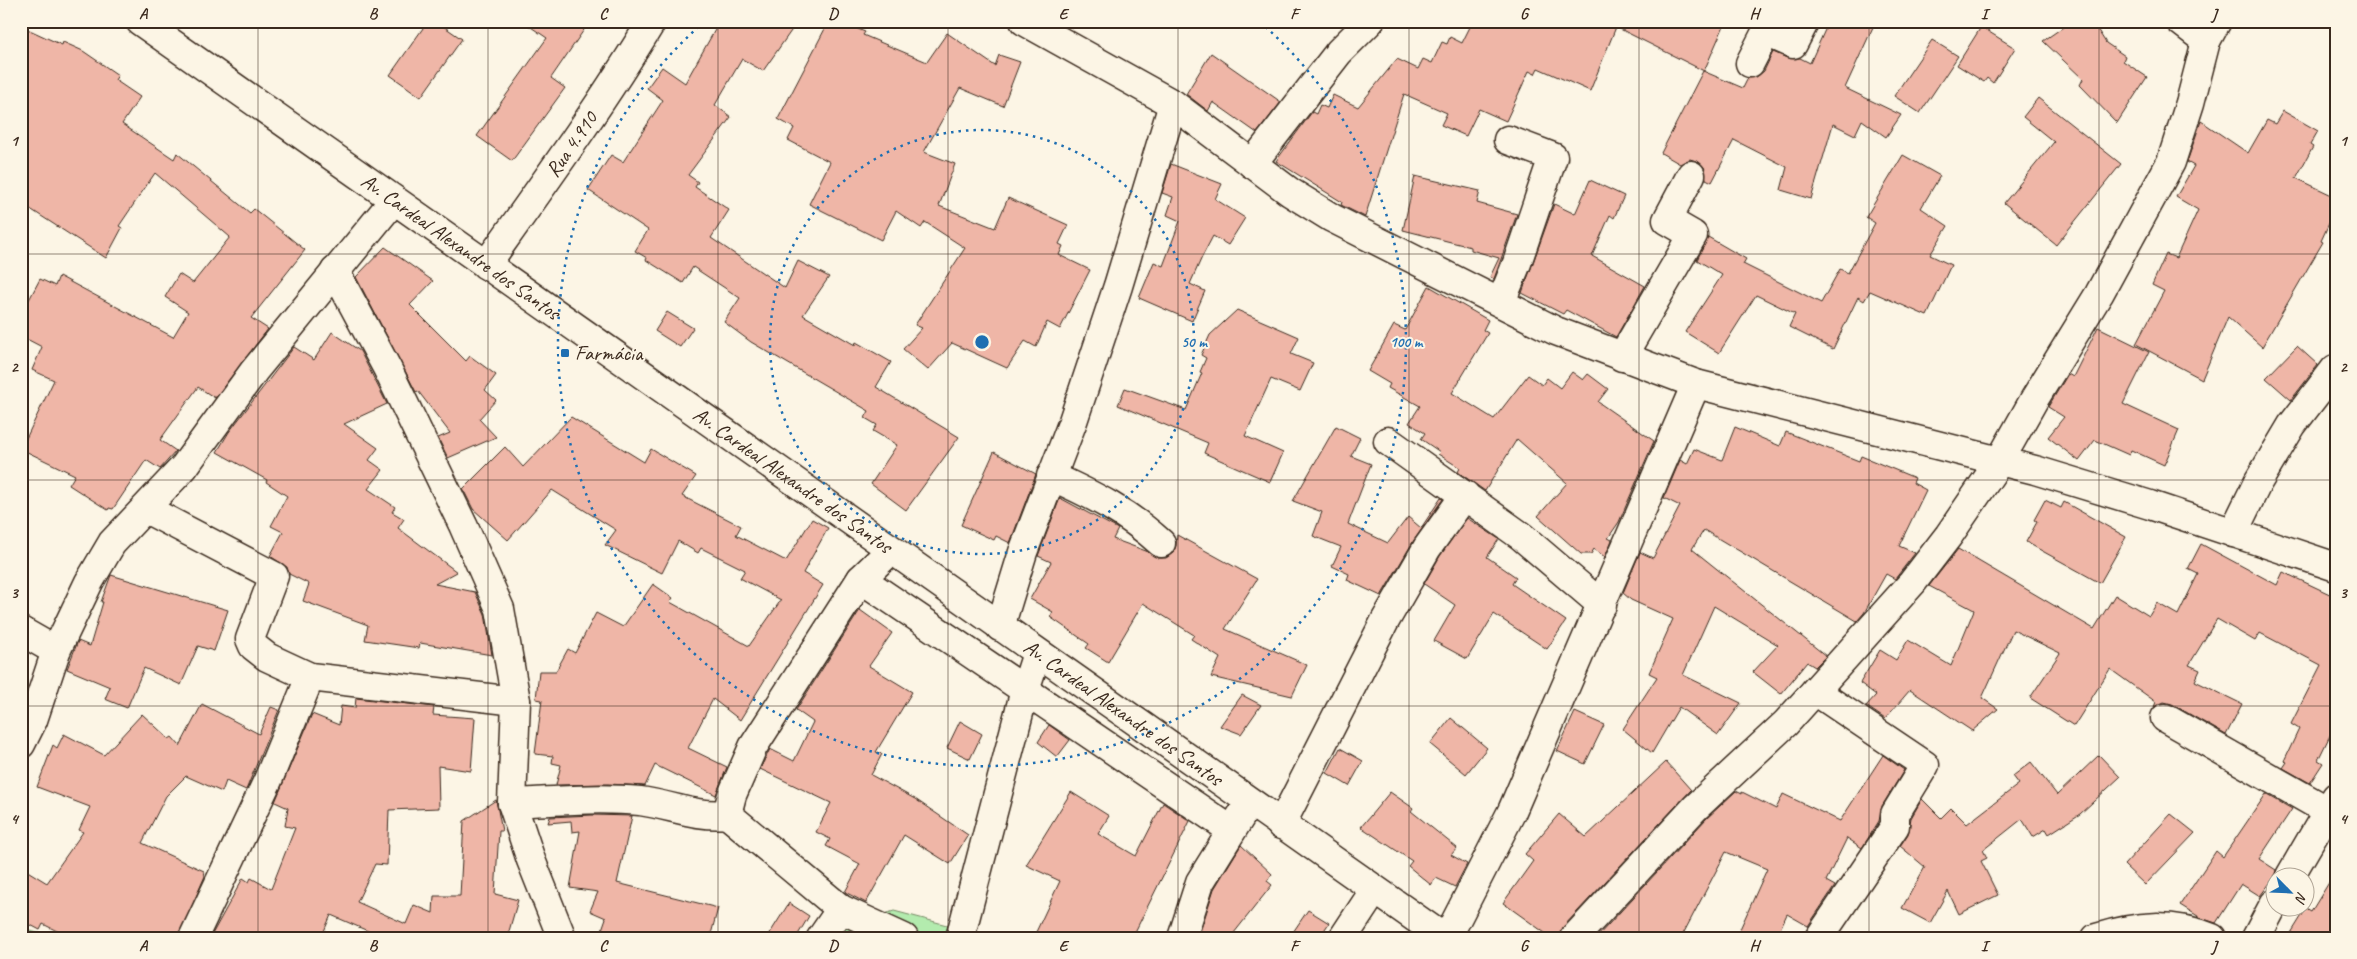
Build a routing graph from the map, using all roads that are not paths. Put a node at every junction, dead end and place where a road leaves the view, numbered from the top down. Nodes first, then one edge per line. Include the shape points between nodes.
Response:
1 (140, 21) edge
2 (652, 21) edge
3 (1024, 21) edge
4 (1370, 21) edge
5 (1805, 21) edge
6 (2180, 21) edge
7 (2212, 31) edge
8 (1750, 63) dead end
9 (1172, 104) junction
10 (1508, 140) dead end
11 (1252, 164) junction
12 (1692, 175) dead end
13 (394, 200) junction
14 (486, 265) junction
15 (335, 271) junction
16 (1501, 302) junction
17 (1622, 357) junction
18 (2335, 369) edge
19 (1696, 384) junction
20 (1388, 441) dead end
21 (1999, 462) junction
22 (1051, 476) junction
23 (1465, 495) junction
24 (146, 509) junction
25 (2232, 533) junction
26 (1161, 543) dead end
27 (891, 550) junction
28 (2336, 567) edge
29 (861, 579) junction
30 (1602, 605) junction
31 (1000, 627) junction
32 (21, 631) edge
33 (56, 651) junction
34 (1038, 653) junction
35 (310, 677) junction
36 (1026, 690) junction
37 (1815, 691) junction
38 (516, 701) junction
39 (2165, 718) dead end
40 (21, 744) edge
41 (1250, 802) junction
42 (512, 803) junction
43 (2332, 804) edge
44 (727, 814) junction
45 (1281, 825) junction
46 (1231, 830) junction
47 (2296, 866) edge
48 (1374, 890) junction
49 (841, 909) junction
50 (2268, 916) edge
51 (193, 938) edge
52 (562, 938) edge
53 (821, 938) edge
54 (904, 938) edge
55 (960, 938) edge
56 (1182, 938) edge
57 (1343, 938) edge
58 (1445, 938) edge
59 (1574, 938) edge
60 (1819, 938) edge
61 (2096, 938) edge
62 (2212, 938) edge
63 (2256, 938) edge

1 - 13 street, Av. Cardeal Alexandre dos Santos
2 - 14 street, Rua 4.910 via 586,125
3 - 9 street
4 - 11 street via 1339,52
5 - 8 street via 1793,44 1766,32
6 - 7 street
7 - 21 street via 2171,162 2099,294 2034,398
9 - 11 street
9 - 22 street via 1118,286
10 - 16 street via 1553,157
11 - 16 street via 1332,218
12 - 17 street via 1667,220 1693,235
13 - 14 street, Av. Cardeal Alexandre dos Santos
13 - 15 street
14 - 27 street, Av. Cardeal Alexandre dos Santos
15 - 24 street via 254,371 184,467
15 - 38 street via 387,368 500,609
16 - 17 street via 1556,331
17 - 19 street
18 - 25 street via 2292,425
19 - 21 street
19 - 30 street
20 - 23 street
21 - 25 street via 2044,473
21 - 37 street via 1949,536 1912,583
22 - 26 street via 1116,508
22 - 31 street
23 - 30 street via 1521,536
23 - 45 street via 1427,548 1385,621
24 - 33 street via 112,543
24 - 35 street via 274,576 250,639 253,646 268,657
25 - 28 street
27 - 29 street
27 - 31 street, Av. Cardeal Alexandre dos Santos
29 - 36 street
29 - 44 street via 753,747
30 - 58 street via 1512,811
31 - 34 street, Av. Cardeal Alexandre dos Santos
32 - 33 street
33 - 40 street via 33,720
34 - 36 street
34 - 41 street, Av. Cardeal Alexandre dos Santos
35 - 38 street
35 - 51 street via 268,780
36 - 46 street
36 - 55 street
37 - 59 street via 1689,814
37 - 60 street via 1925,765 1895,814 1895,826
38 - 42 street
39 - 43 street
41 - 45 street, Av. Cardeal Alexandre dos Santos
41 - 46 street
42 - 44 street via 603,799 642,802 708,816
42 - 52 street
43 - 47 street
44 - 49 street
45 - 48 street, Av. Cardeal Alexandre dos Santos
46 - 56 street via 1200,882
48 - 57 street
48 - 58 street, Av. Cardeal Alexandre dos Santos
49 - 53 street
49 - 54 street
50 - 63 street
61 - 62 street via 2123,930 2164,926

